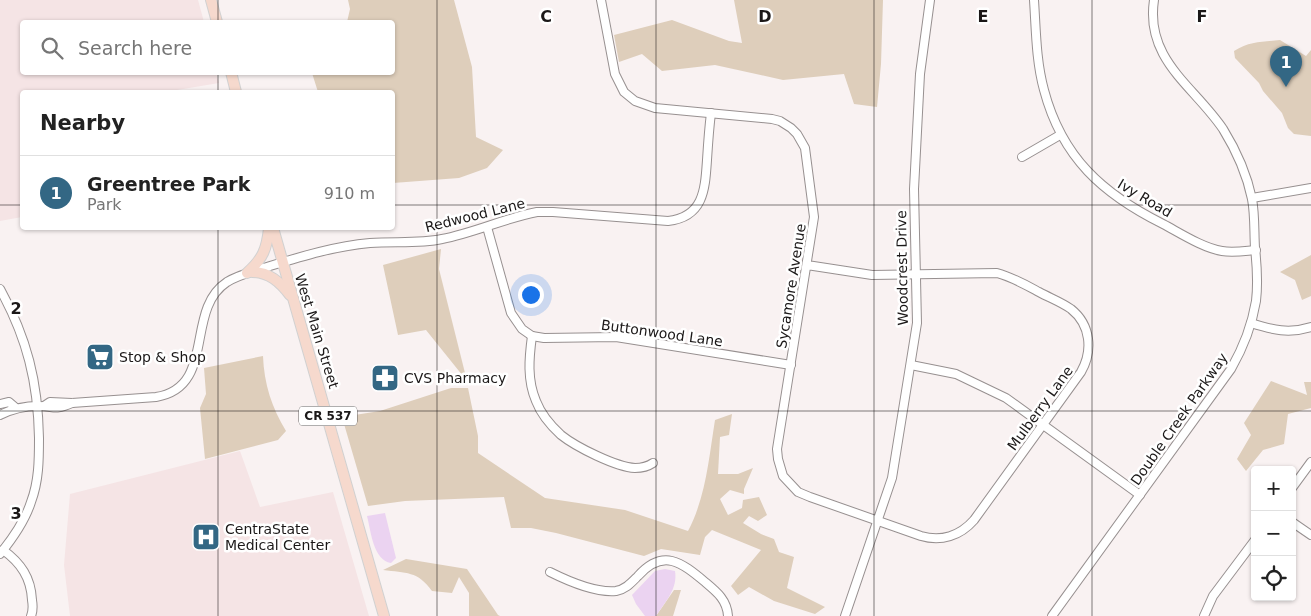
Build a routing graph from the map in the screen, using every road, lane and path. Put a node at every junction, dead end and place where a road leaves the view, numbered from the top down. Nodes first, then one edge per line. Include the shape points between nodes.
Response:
1 (211, 0) edge
2 (601, 0) edge
3 (930, 0) edge
4 (1034, 0) edge
5 (1154, 0) edge
6 (216, 20) edge
7 (231, 75) edge
8 (235, 90) edge
9 (711, 113) junction
10 (1060, 135) junction
11 (1022, 157) dead end
12 (1311, 188) edge
13 (1252, 198) junction
14 (486, 226) junction
15 (269, 230) edge
16 (274, 230) edge
17 (1256, 250) junction
18 (282, 262) junction
19 (808, 265) junction
20 (250, 272) junction
21 (916, 274) junction
22 (0, 289) edge
23 (294, 300) junction
24 (1251, 323) junction
25 (1311, 327) edge
26 (532, 336) junction
27 (791, 365) junction
28 (910, 365) junction
29 (0, 404) edge
30 (41, 406) junction
31 (16, 408) junction
32 (0, 415) edge
33 (1043, 425) junction
34 (1311, 462) edge
35 (653, 464) dead end
36 (1296, 483) edge
37 (1140, 495) junction
38 (878, 521) junction
39 (1296, 525) edge
40 (1311, 535) edge
41 (953, 536) joint
42 (1251, 545) edge
43 (2, 552) edge
44 (550, 572) dead end
45 (1054, 613) edge
46 (32, 615) edge
47 (384, 616) edge
48 (728, 616) edge
49 (845, 616) edge
50 (1064, 616) edge
51 (1204, 616) edge

1 - 6 main road
2 - 9 street, Sycamore Avenue via 615,74 629,97 648,107
3 - 21 street, Woodcrest Drive via 920,74 914,189
4 - 10 street, Ivy Road via 1040,70
5 - 13 street, Double Creek Parkway via 1154,28 1160,51 1222,128 1239,161
7 - 8 main road
9 - 14 street, Redwood Lane via 704,193 696,208 685,216 668,221 544,212
9 - 19 street, Sycamore Avenue via 772,118 791,128 802,141 814,217
10 - 11 street
10 - 17 street, Ivy Road via 1083,167 1126,204 1216,250
12 - 13 street
13 - 17 street, Double Creek Parkway
14 - 18 street, Redwood Lane via 441,240 352,245
14 - 26 street via 511,313 522,329
15 - 20 main road via 267,245
16 - 18 main road, West Main Street / CR 537
17 - 24 street, Double Creek Parkway via 1257,284
18 - 20 street, Redwood Lane
18 - 23 main road, West Main Street / CR 537
19 - 21 street, Mulberry Lane via 872,275
19 - 27 street, Sycamore Avenue
20 - 23 main road via 271,276
20 - 30 street, Redwood Lane via 227,282 211,298 192,370 175,390 156,397 72,403 61,408
21 - 28 street, Woodcrest Drive via 917,323
21 - 33 street, Mulberry Lane via 997,273 1066,306 1078,316 1088,337 1086,363
22 - 30 street via 26,345
23 - 47 main road, West Main Street / CR 537
24 - 25 street via 1286,332
24 - 37 street, Double Creek Parkway via 1231,369
26 - 27 street, Buttonwood Lane via 616,337
26 - 35 street via 530,384 538,406 552,426 570,441 612,462 634,468
27 - 38 street, Sycamore Avenue via 777,449 783,476 803,495
28 - 33 street via 962,376 1006,398
28 - 38 street, Woodcrest Drive via 892,478
29 - 31 street via 8,402
30 - 31 street, Redwood Lane
30 - 43 street via 35,491 21,525
31 - 32 street
33 - 37 street
33 - 41 street, Mulberry Lane via 974,520
34 - 36 street
37 - 45 street, Double Creek Parkway
38 - 41 street, Sycamore Avenue via 926,538
38 - 49 street, Woodcrest Drive
39 - 40 street
42 - 51 street via 1213,596
43 - 46 street via 16,560 27,576 32,594
44 - 48 street via 575,584 613,591 628,586 655,562 675,561 717,592 724,600
45 - 50 street

